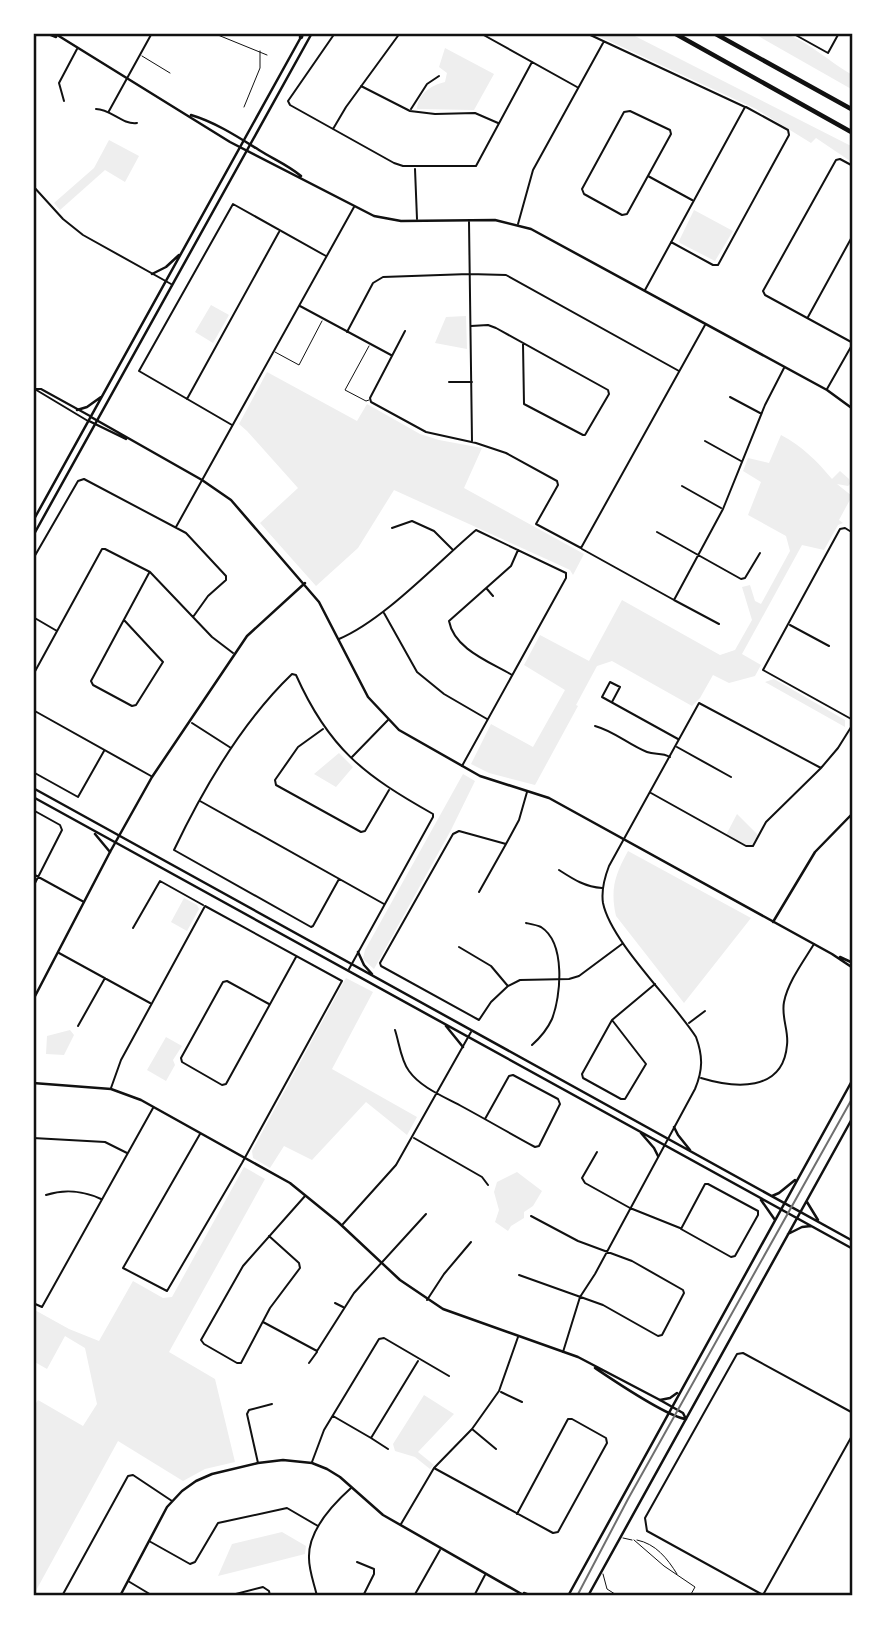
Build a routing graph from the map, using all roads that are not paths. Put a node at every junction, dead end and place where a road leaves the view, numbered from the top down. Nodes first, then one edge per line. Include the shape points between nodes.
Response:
1 (46, 33) edge
2 (54, 33) edge
3 (152, 33) edge
4 (213, 33) edge
5 (312, 33) edge
6 (335, 33) edge
7 (400, 33) edge
8 (480, 33) edge
9 (586, 33) edge
10 (674, 33) edge
11 (714, 33) edge
12 (792, 33) edge
13 (839, 33) edge
14 (302, 34) edge
15 (59, 38) junction
16 (603, 43) junction
17 (77, 49) junction
18 (260, 51) junction
19 (140, 55) junction
20 (267, 55) dead end
21 (532, 62) junction
22 (170, 73) dead end
23 (439, 76) dead end
24 (127, 80) junction
25 (362, 86) junction
26 (578, 88) junction
27 (64, 101) dead end
28 (244, 107) dead end
29 (745, 107) junction
30 (96, 109) dead end
31 (853, 110) edge
32 (108, 111) junction
33 (410, 111) junction
34 (188, 114) junction
35 (137, 122) dead end
36 (499, 123) junction
37 (333, 129) junction
38 (853, 133) edge
39 (244, 141) junction
40 (251, 144) junction
41 (240, 147) junction
42 (247, 151) junction
43 (853, 166) edge
44 (415, 167) junction
45 (648, 176) junction
46 (302, 177) junction
47 (33, 186) edge
48 (693, 201) junction
49 (354, 206) junction
50 (418, 220) junction
51 (469, 220) junction
52 (518, 224) junction
53 (279, 230) junction
54 (853, 235) edge
55 (671, 242) junction
56 (181, 253) junction
57 (326, 256) junction
58 (152, 274) junction
59 (469, 274) junction
60 (166, 281) junction
61 (173, 285) junction
62 (645, 290) junction
63 (299, 305) junction
64 (807, 318) junction
65 (324, 319) junction
66 (706, 324) junction
67 (471, 326) junction
68 (405, 331) dead end
69 (347, 332) junction
70 (853, 343) edge
71 (370, 344) junction
72 (523, 344) junction
73 (273, 351) junction
74 (392, 356) junction
75 (784, 368) junction
76 (680, 371) junction
77 (449, 382) dead end
78 (472, 382) junction
79 (34, 388) edge
80 (827, 390) junction
81 (103, 396) junction
82 (730, 397) dead end
83 (187, 400) junction
84 (370, 400) junction
85 (853, 409) edge
86 (78, 410) junction
87 (762, 414) junction
88 (91, 417) junction
89 (98, 420) junction
90 (89, 421) junction
91 (95, 425) junction
92 (232, 425) junction
93 (129, 440) junction
94 (705, 441) dead end
95 (471, 442) junction
96 (743, 463) junction
97 (202, 480) junction
98 (682, 486) dead end
99 (723, 509) junction
100 (33, 521) edge
101 (176, 527) junction
102 (392, 527) dead end
103 (657, 532) dead end
104 (853, 533) edge
105 (33, 536) edge
106 (581, 548) junction
107 (453, 550) junction
108 (518, 550) junction
109 (760, 553) dead end
110 (699, 555) junction
111 (33, 559) edge
112 (150, 572) junction
113 (304, 583) junction
114 (486, 588) junction
115 (493, 596) dead end
116 (674, 600) junction
117 (383, 611) junction
118 (33, 617) edge
119 (193, 617) junction
120 (124, 620) junction
121 (719, 624) dead end
122 (788, 624) junction
123 (57, 631) junction
124 (339, 639) junction
125 (829, 646) dead end
126 (233, 653) junction
127 (33, 674) edge
128 (513, 675) junction
129 (612, 702) junction
130 (33, 710) edge
131 (488, 719) junction
132 (388, 720) junction
133 (189, 721) junction
134 (853, 722) edge
135 (595, 726) dead end
136 (324, 729) junction
137 (679, 739) junction
138 (675, 747) junction
139 (232, 749) junction
140 (105, 750) junction
141 (670, 757) junction
142 (350, 758) junction
143 (461, 767) junction
144 (821, 768) junction
145 (33, 772) edge
146 (152, 777) junction
147 (731, 777) dead end
148 (33, 788) edge
149 (389, 789) junction
150 (528, 791) junction
151 (650, 792) junction
152 (33, 797) edge
153 (200, 802) junction
154 (33, 810) edge
155 (853, 813) edge
156 (90, 829) junction
157 (119, 835) junction
158 (624, 839) junction
159 (115, 843) junction
160 (506, 844) junction
161 (110, 852) junction
162 (559, 870) dead end
163 (33, 874) edge
164 (39, 877) junction
165 (339, 879) junction
166 (33, 887) edge
167 (602, 888) junction
168 (479, 892) dead end
169 (85, 903) junction
170 (384, 905) junction
171 (205, 906) junction
172 (773, 922) junction
173 (526, 923) dead end
174 (133, 928) dead end
175 (624, 943) junction
176 (814, 944) junction
177 (458, 947) dead end
178 (358, 952) junction
179 (59, 953) junction
180 (832, 954) junction
181 (297, 956) junction
182 (853, 962) edge
183 (351, 964) junction
184 (853, 968) edge
185 (347, 971) junction
186 (105, 978) junction
187 (377, 978) junction
188 (559, 979) junction
189 (656, 984) junction
190 (508, 986) junction
191 (33, 1000) edge
192 (151, 1004) junction
193 (269, 1004) junction
194 (705, 1011) dead end
195 (612, 1020) junction
196 (444, 1024) junction
197 (688, 1024) junction
198 (78, 1026) dead end
199 (395, 1030) dead end
200 (472, 1031) junction
201 (468, 1037) junction
202 (532, 1045) dead end
203 (463, 1047) junction
204 (700, 1077) junction
205 (853, 1079) edge
206 (33, 1083) edge
207 (111, 1089) junction
208 (438, 1093) junction
209 (154, 1107) junction
210 (853, 1117) edge
211 (485, 1119) junction
212 (674, 1126) junction
213 (639, 1131) junction
214 (201, 1133) junction
215 (33, 1138) edge
216 (413, 1138) junction
217 (667, 1139) junction
218 (664, 1145) junction
219 (597, 1152) dead end
220 (128, 1153) junction
221 (693, 1153) junction
222 (658, 1156) junction
223 (245, 1157) junction
224 (798, 1178) junction
225 (488, 1185) dead end
226 (46, 1195) dead end
227 (306, 1195) junction
228 (771, 1196) junction
229 (758, 1197) junction
230 (102, 1200) junction
231 (807, 1200) junction
232 (784, 1203) junction
233 (630, 1208) junction
234 (781, 1209) junction
235 (800, 1212) junction
236 (426, 1214) dead end
237 (531, 1216) dead end
238 (797, 1218) junction
239 (775, 1220) junction
240 (820, 1223) junction
241 (342, 1226) junction
242 (811, 1226) junction
243 (681, 1229) junction
244 (788, 1234) junction
245 (269, 1236) junction
246 (853, 1241) edge
247 (471, 1242) dead end
248 (853, 1249) edge
249 (606, 1251) junction
250 (381, 1264) junction
251 (519, 1275) dead end
252 (580, 1297) junction
253 (427, 1300) junction
254 (33, 1303) edge
255 (335, 1303) dead end
256 (344, 1308) junction
257 (263, 1321) junction
258 (518, 1337) junction
259 (317, 1351) junction
260 (563, 1352) junction
261 (418, 1360) junction
262 (309, 1363) dead end
263 (589, 1363) junction
264 (449, 1377) dead end
265 (499, 1391) junction
266 (680, 1391) junction
267 (660, 1400) junction
268 (522, 1402) dead end
269 (272, 1404) dead end
270 (672, 1406) junction
271 (668, 1412) junction
272 (853, 1413) edge
273 (332, 1416) junction
274 (686, 1419) junction
275 (472, 1429) junction
276 (853, 1434) edge
277 (371, 1438) junction
278 (388, 1449) dead end
279 (496, 1449) dead end
280 (258, 1462) junction
281 (312, 1463) junction
282 (435, 1468) junction
283 (351, 1488) junction
284 (172, 1501) junction
285 (517, 1514) junction
286 (400, 1525) junction
287 (318, 1526) junction
288 (621, 1538) junction
289 (634, 1540) junction
290 (149, 1541) junction
291 (441, 1549) junction
292 (358, 1562) dead end
293 (603, 1569) junction
294 (486, 1573) junction
295 (677, 1575) junction
296 (128, 1581) junction
297 (521, 1592) junction
298 (568, 1595) edge
299 (763, 1595) edge
300 (62, 1596) edge
301 (120, 1596) edge
302 (153, 1596) edge
303 (228, 1596) edge
304 (270, 1596) edge
305 (317, 1596) edge
306 (363, 1596) edge
307 (414, 1596) edge
308 (474, 1596) edge
309 (525, 1596) edge
310 (532, 1596) edge
311 (588, 1596) edge
312 (618, 1596) edge
313 (690, 1596) edge

1 - 15 main road
2 - 15 main road
3 - 19 street
4 - 18 lane
5 - 40 main road
6 - 37 street via 288,101
7 - 25 street
8 - 21 street
9 - 16 street
10 - 38 highway
11 - 31 highway
12 - 13 street via 828,53
14 - 39 main road
15 - 17 main road
16 - 26 street
16 - 29 street
17 - 24 main road
17 - 27 street via 59,83
18 - 20 lane
18 - 28 lane via 260,68
19 - 22 lane
19 - 24 street
21 - 26 street
21 - 36 street
23 - 33 street via 427,84
24 - 32 street
24 - 34 main road
25 - 33 street
25 - 37 street
26 - 52 street via 533,170
29 - 48 street
29 - 55 street via 788,130 784,145 718,265
30 - 32 street
32 - 35 street
33 - 36 street via 475,113
34 - 39 main road
34 - 41 main road
36 - 44 street via 476,166
37 - 44 street via 394,163
39 - 40 main road
39 - 41 main road
40 - 42 main road
40 - 46 main road
41 - 42 main road
41 - 56 main road
42 - 46 main road
42 - 61 main road
43 - 64 street via 836,160 763,291
44 - 50 street
45 - 45 street via 670,130 624,112 582,190 627,214
45 - 48 street
46 - 49 main road
47 - 58 street via 83,235
48 - 55 street
49 - 50 main road via 388,219
49 - 57 street
50 - 51 main road
51 - 52 main road
51 - 59 street
52 - 62 main road
53 - 57 street
53 - 83 street
53 - 83 street via 231,205 139,371
54 - 64 street
55 - 62 street
56 - 58 main road
56 - 60 main road
57 - 63 street
58 - 60 street
59 - 67 street
59 - 69 street via 383,276 373,283
59 - 76 street via 506,275
60 - 61 street
60 - 81 main road
61 - 89 main road
62 - 66 main road
63 - 65 street
63 - 73 street
64 - 70 street
65 - 69 street
65 - 73 lane via 299,365
66 - 75 main road
66 - 76 street
67 - 72 street via 488,325
67 - 78 street
68 - 74 street
69 - 71 street
70 - 80 street
71 - 74 street
71 - 84 lane via 345,390
72 - 72 street via 608,390 585,435 524,404
73 - 92 street
74 - 84 street
75 - 80 main road
75 - 87 street
76 - 106 street
77 - 78 street
78 - 95 street
79 - 86 street
79 - 90 street
80 - 85 main road
81 - 86 main road
81 - 88 main road
82 - 87 street
83 - 92 street
84 - 95 street via 418,428
86 - 88 street
87 - 96 street
88 - 89 main road
88 - 90 main road
89 - 91 main road
89 - 93 main road
90 - 91 main road
90 - 100 main road
91 - 93 main road
91 - 105 main road
92 - 97 street
93 - 97 main road
94 - 96 street
95 - 106 street via 506,453 557,481 536,524
96 - 99 street
97 - 101 street
97 - 113 main road via 231,500
98 - 99 street
99 - 110 street
101 - 111 street via 80,478
101 - 119 street via 226,576
102 - 107 street via 412,521 434,531
103 - 110 street
104 - 122 street via 840,529
106 - 116 street
107 - 108 street via 476,530
107 - 117 street
108 - 114 street via 511,566
108 - 128 street via 566,573 566,578
109 - 110 street via 741,579
110 - 116 street
112 - 119 street
112 - 120 street
112 - 123 street via 102,549
113 - 124 main road
113 - 126 main road via 256,625
114 - 115 street
114 - 128 street via 449,625 469,650
116 - 121 street
117 - 124 street
117 - 131 street via 417,672 443,694
118 - 123 street
119 - 126 street
120 - 120 street via 91,681 132,706 163,662
122 - 125 street
122 - 134 street via 763,670
123 - 127 street
124 - 132 main road via 368,696
126 - 133 main road
128 - 131 street
129 - 129 street via 602,697 610,682 620,687
129 - 137 street
130 - 140 street
131 - 143 street
132 - 142 street
132 - 143 main road
133 - 139 street
133 - 146 main road
134 - 144 street
135 - 141 street via 649,753
136 - 139 street via 292,674 264,702
136 - 142 street
136 - 149 street via 298,747 276,785 361,832
137 - 138 street
137 - 144 street via 702,702
138 - 141 street
138 - 147 street
139 - 153 street
140 - 145 street via 78,797
140 - 146 street
141 - 151 street
142 - 149 street
143 - 150 main road
144 - 151 street via 766,822 753,846
146 - 157 main road
148 - 157 main road
149 - 170 street via 433,817
150 - 158 main road
150 - 160 street
151 - 158 street
152 - 156 main road
153 - 165 street
153 - 165 street via 174,850 299,921 313,926
154 - 164 street via 62,830
155 - 172 main road via 815,852
156 - 159 main road
156 - 161 main road
157 - 159 main road
157 - 183 main road
158 - 167 street
158 - 172 main road
159 - 161 main road
159 - 185 main road
160 - 168 street
160 - 190 street via 459,831 453,834 380,963 478,1020
161 - 169 main road
162 - 167 street via 576,882
163 - 164 street
164 - 166 street
164 - 169 street
165 - 170 street
167 - 175 street via 606,914
169 - 179 main road
170 - 178 street
171 - 174 street via 160,881
171 - 181 street
171 - 192 street
172 - 176 main road
173 - 188 street via 540,926 551,936
175 - 188 street via 579,976
175 - 189 street
176 - 180 main road
176 - 204 street via 784,1003 787,1045 779,1068 749,1086
177 - 190 street via 491,966
178 - 183 street
178 - 187 main road via 363,965
179 - 186 street
179 - 191 main road
180 - 182 main road
180 - 184 main road
181 - 193 street
181 - 223 street via 342,981
183 - 185 street
183 - 187 main road
185 - 196 main road
186 - 192 street
186 - 198 street
187 - 200 main road
188 - 190 street via 520,980
188 - 202 street via 552,1019
189 - 195 street
189 - 197 street
192 - 207 street
193 - 193 street via 226,1084 182,1062 223,982
194 - 197 street
195 - 195 street via 582,1074 625,1099 645,1061
196 - 201 main road
196 - 203 main road
197 - 204 street via 701,1052
199 - 208 street via 407,1069 418,1082
200 - 201 street
200 - 217 main road
201 - 203 street
201 - 213 main road
203 - 208 street
204 - 212 street
205 - 224 main road
206 - 207 main road
207 - 209 main road
208 - 211 street
208 - 216 street
209 - 214 main road
209 - 220 street
210 - 231 main road
211 - 211 street via 535,1147 561,1104 509,1076
212 - 217 street
212 - 221 main road
213 - 218 main road
213 - 222 main road
214 - 223 main road
214 - 223 street via 123,1268 167,1291
215 - 220 street via 105,1142
216 - 225 street via 482,1177
216 - 241 street via 396,1165
217 - 218 street
217 - 221 main road
218 - 222 street
218 - 229 main road
219 - 233 street via 582,1178
220 - 230 street
221 - 228 main road
222 - 233 street
223 - 227 main road
224 - 228 main road
224 - 232 main road
226 - 230 street via 76,1192
227 - 241 main road
227 - 245 street
228 - 232 main road
229 - 234 main road
229 - 239 main road
230 - 254 street via 42,1307
231 - 235 main road
231 - 240 main road
232 - 234 main road
232 - 235 main road
233 - 243 street
233 - 249 street
234 - 238 main road
234 - 239 main road
235 - 238 main road
235 - 240 main road
236 - 250 street
237 - 249 street
238 - 242 main road
238 - 244 main road
239 - 266 main road
240 - 246 main road
241 - 250 main road
242 - 244 main road
242 - 248 main road
243 - 243 street via 705,1184 758,1211 732,1257
244 - 274 main road
245 - 257 street via 300,1268
245 - 257 street via 243,1266 201,1340 241,1363
247 - 253 street
249 - 252 street
249 - 252 street via 683,1290 662,1335
250 - 253 main road
250 - 256 street
251 - 252 street
252 - 260 street
253 - 258 main road
255 - 256 street
256 - 259 street
257 - 259 street
258 - 260 main road
258 - 265 street
259 - 262 street
260 - 263 main road
261 - 264 street
261 - 273 street via 379,1339
261 - 277 street
263 - 267 main road
263 - 271 main road
265 - 268 street
265 - 275 street
266 - 267 main road
266 - 270 main road
267 - 270 main road
269 - 280 street via 247,1414
270 - 271 main road
270 - 274 main road
271 - 274 main road
271 - 298 main road
272 - 299 street via 743,1353 737,1354 645,1518 648,1531
273 - 277 street
273 - 281 street
274 - 288 main road
275 - 279 street
275 - 282 street
276 - 299 street
277 - 278 street
280 - 281 main road
280 - 284 main road via 196,1481
281 - 283 main road
282 - 285 street
282 - 286 street
283 - 286 main road
283 - 287 street
284 - 290 main road
284 - 300 street via 134,1475 128,1476
285 - 285 street via 553,1534 558,1532 607,1438 568,1419
286 - 291 main road
287 - 290 street via 287,1507 218,1523 190,1564
287 - 305 street via 309,1555
288 - 289 lane
288 - 293 main road
289 - 295 lane
289 - 295 lane via 665,1555
290 - 296 main road
291 - 294 main road
291 - 307 street
292 - 306 street via 374,1574
293 - 311 main road
293 - 312 lane via 603,1581
294 - 297 main road
294 - 308 street
295 - 313 lane via 695,1587
296 - 301 main road
296 - 302 street
297 - 309 main road
297 - 310 main road
303 - 304 street via 263,1587

